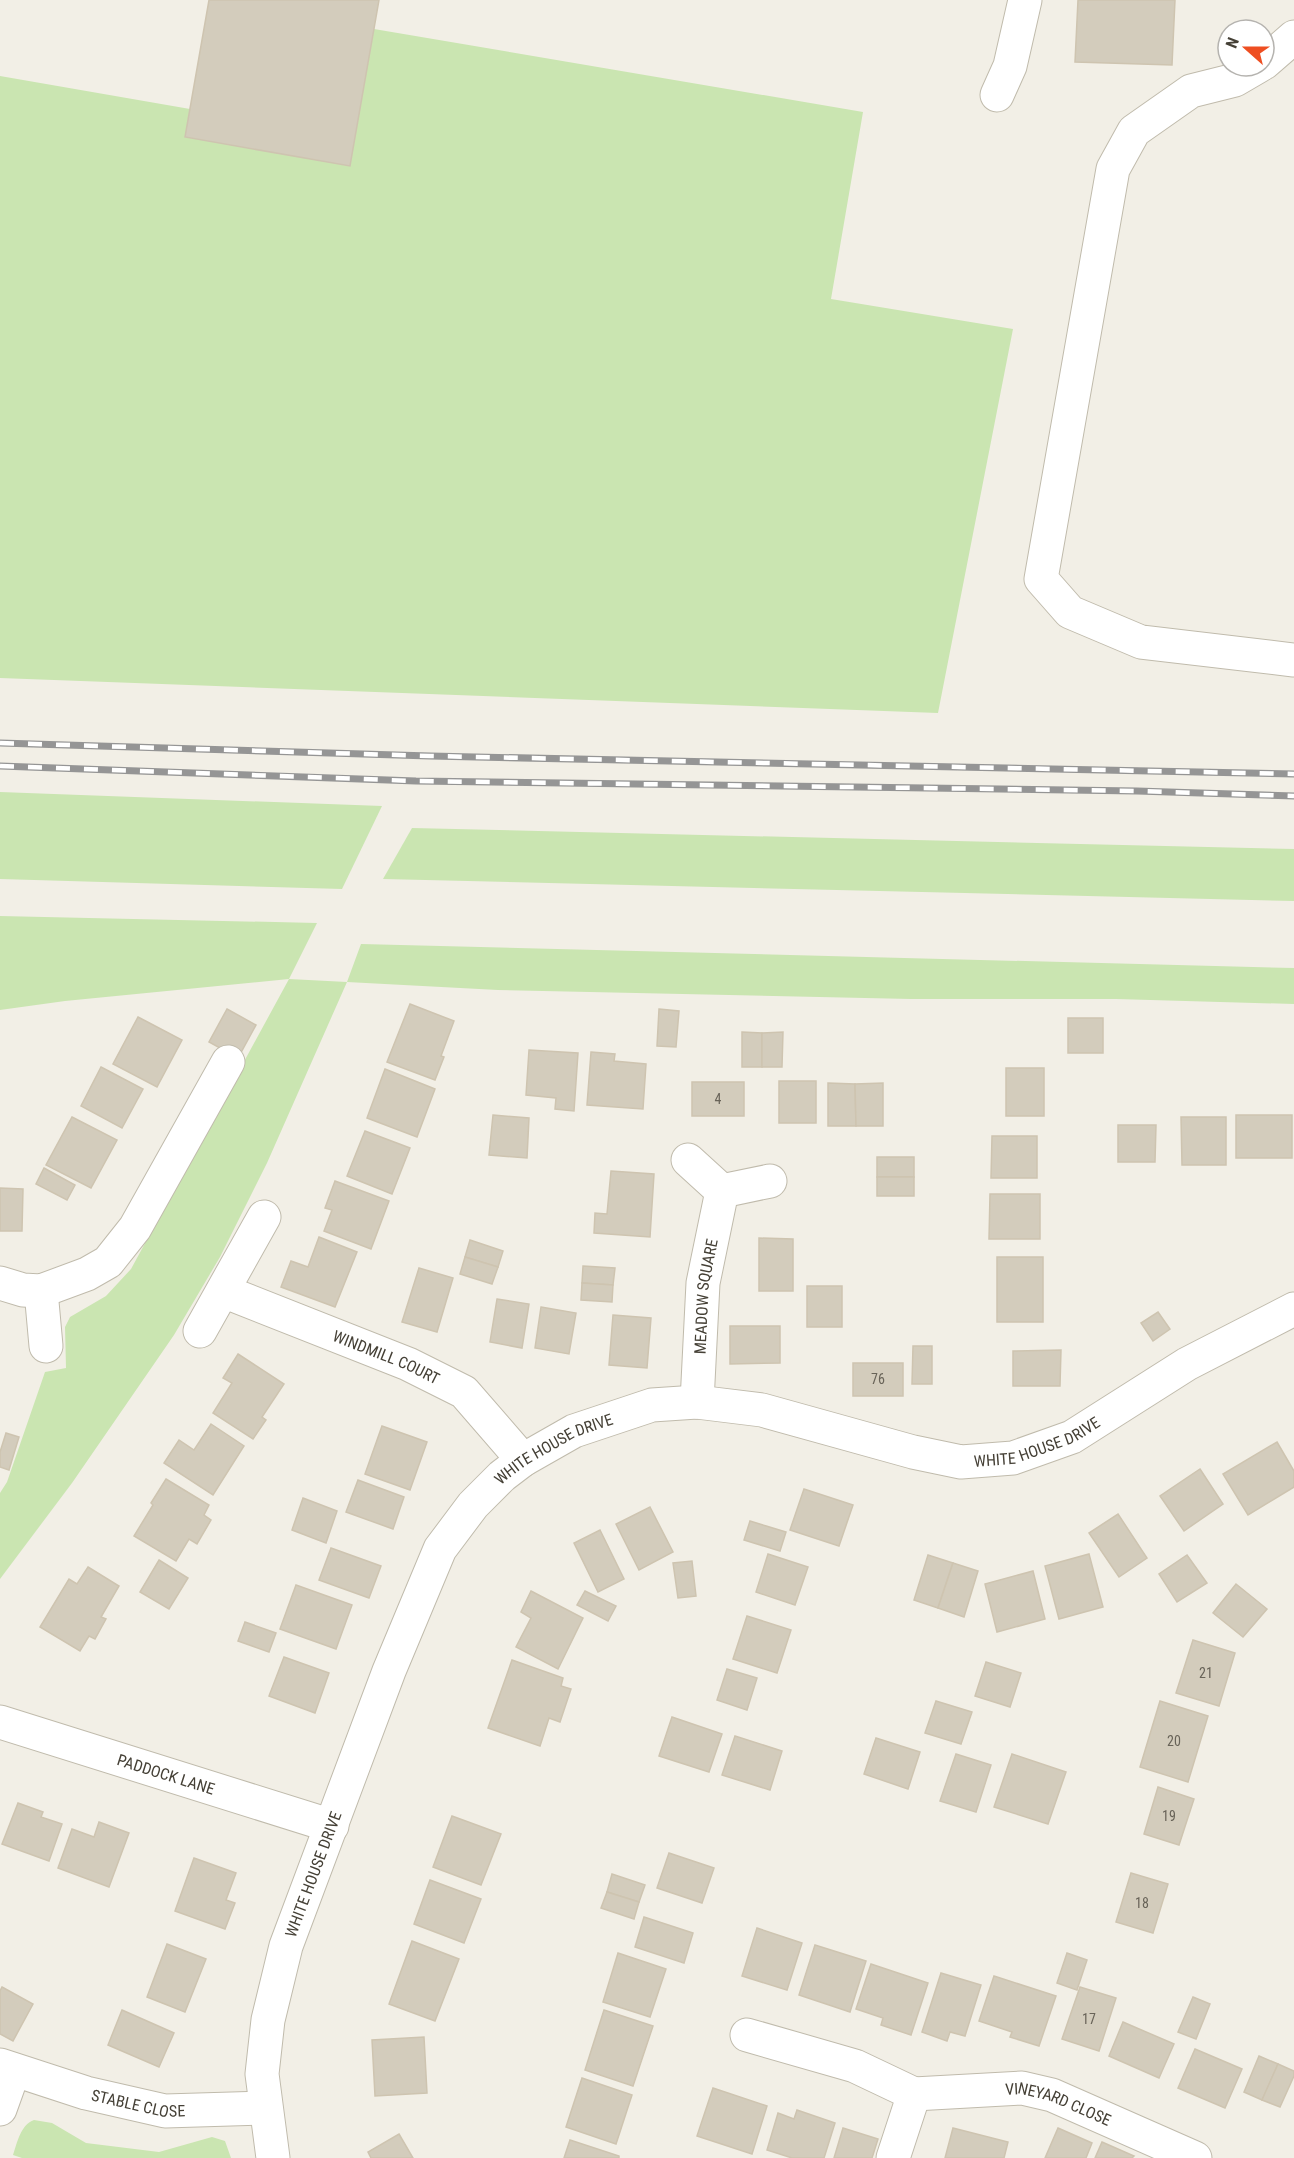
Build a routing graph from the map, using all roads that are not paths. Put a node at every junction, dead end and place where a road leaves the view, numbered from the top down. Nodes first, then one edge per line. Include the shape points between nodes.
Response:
1 (1025, 0) edge
2 (1294, 37) edge
3 (1276, 53) edge
4 (1238, 78) edge
5 (997, 95) dead end
6 (1294, 660) edge
7 (228, 1062) dead end
8 (688, 1160) dead end
9 (770, 1181) dead end
10 (722, 1191) junction
11 (264, 1217) dead end
12 (0, 1283) edge
13 (42, 1291) junction
14 (223, 1291) junction
15 (1294, 1309) edge
16 (200, 1331) dead end
17 (46, 1346) dead end
18 (697, 1402) junction
19 (523, 1460) junction
20 (0, 1722) edge
21 (332, 1826) junction
22 (747, 2035) dead end
23 (7, 2068) edge
24 (914, 2094) junction
25 (265, 2108) junction
26 (0, 2109) edge
27 (273, 2158) edge
28 (893, 2158) edge
29 (1195, 2158) edge

1 - 5 street via 1010,66
2 - 3 street
4 - 6 street via 1191,91 1134,131 1113,169 1041,579 1070,612 1141,642
7 - 13 street via 135,1228 108,1262
8 - 10 street
9 - 10 street
10 - 18 street, MEADOW SQUARE via 703,1283
11 - 14 street
12 - 13 street
13 - 17 street
14 - 16 street
14 - 19 street, WINDMILL COURT via 408,1364 464,1392
15 - 18 street, WHITE HOUSE DRIVE via 1187,1364 1071,1437 1013,1458 962,1461 913,1452 762,1410
18 - 19 street, WHITE HOUSE DRIVE via 652,1405 574,1431
19 - 21 street, WHITE HOUSE DRIVE via 473,1505 440,1549 389,1671
20 - 21 street, PADDOCK LANE
21 - 25 street, WHITE HOUSE DRIVE via 286,1946 267,2020 262,2074
22 - 24 street, VINEYARD CLOSE via 855,2066
23 - 25 street, STABLE CLOSE via 86,2093 165,2111
23 - 26 street, STABLE CLOSE
24 - 28 street
24 - 29 street, VINEYARD CLOSE via 1022,2088 1052,2095
25 - 27 street, WHITE HOUSE DRIVE

